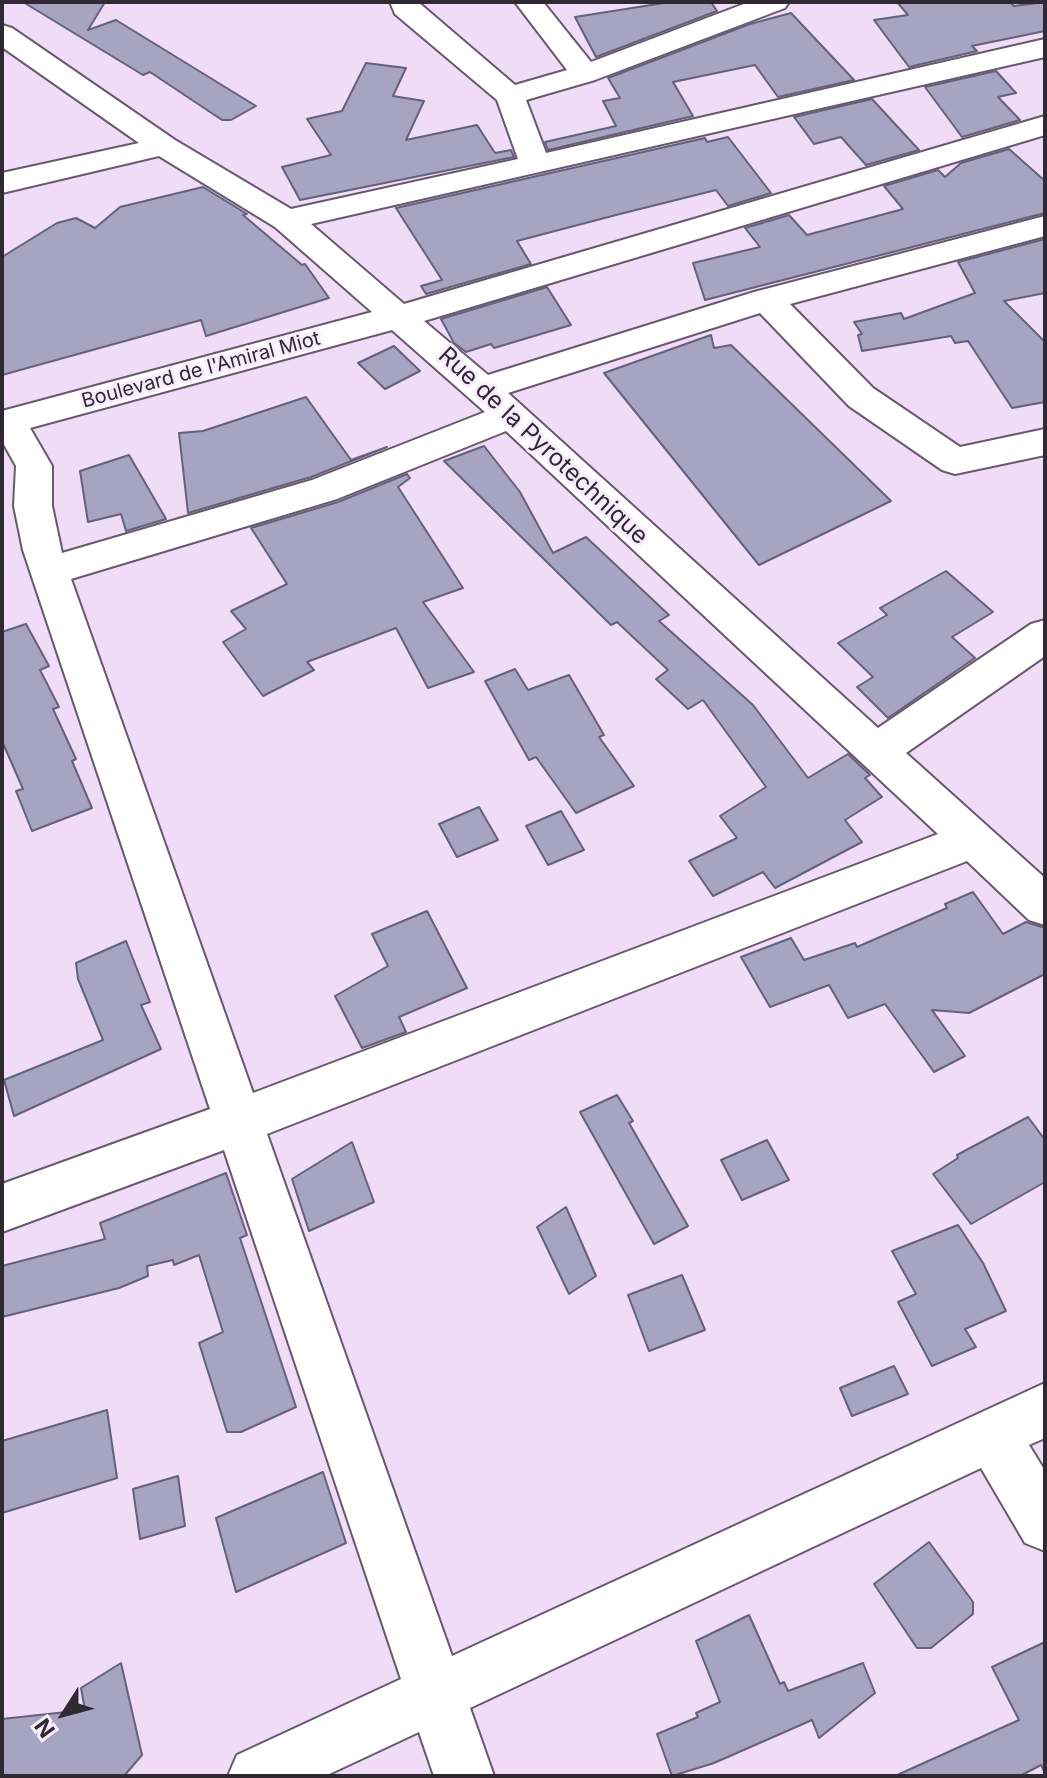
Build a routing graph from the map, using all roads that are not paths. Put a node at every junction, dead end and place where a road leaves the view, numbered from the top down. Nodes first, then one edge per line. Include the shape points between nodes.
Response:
1 (404, 2) edge
2 (529, 2) edge
3 (775, 2) edge
4 (732, 8) edge
5 (2, 34) edge
6 (1045, 48) edge
7 (585, 74) junction
8 (510, 96) junction
9 (1045, 125) edge
10 (164, 146) junction
11 (535, 165) junction
12 (2, 183) edge
13 (286, 220) junction
14 (1045, 226) edge
15 (766, 300) junction
16 (401, 316) junction
17 (482, 389) junction
18 (511, 415) junction
19 (5, 422) edge
20 (1045, 442) edge
21 (49, 571) junction
22 (1045, 635) edge
23 (875, 752) junction
24 (970, 841) junction
25 (1045, 906) edge
26 (238, 1122) junction
27 (2, 1208) edge
28 (1045, 1410) edge
29 (993, 1437) junction
30 (1045, 1523) edge
31 (434, 1692) junction
32 (258, 1776) edge
33 (464, 1776) edge

1 - 8 street
2 - 7 street
3 - 4 street
4 - 7 street
5 - 10 street, Rue de la Pyrotechnique
6 - 11 street
7 - 8 street
8 - 11 street
9 - 16 street, Boulevard de l'Amiral Miot
10 - 12 street
10 - 13 street, Rue de la Pyrotechnique
11 - 13 street
13 - 16 street, Rue de la Pyrotechnique
14 - 15 street
15 - 17 street
15 - 20 street via 861,397 955,461
16 - 17 street, Rue de la Pyrotechnique
16 - 19 street, Boulevard de l'Amiral Miot
17 - 18 street, Rue de la Pyrotechnique
18 - 21 street via 324,490
18 - 23 street, Rue de la Pyrotechnique
19 - 21 street via 34,466 33,506
21 - 26 street
22 - 23 street
23 - 24 street, Rue de la Pyrotechnique
24 - 25 street, Rue de la Pyrotechnique
24 - 26 street
26 - 27 street
26 - 31 street
28 - 29 street
29 - 30 street
29 - 31 street
31 - 32 street
31 - 33 street

